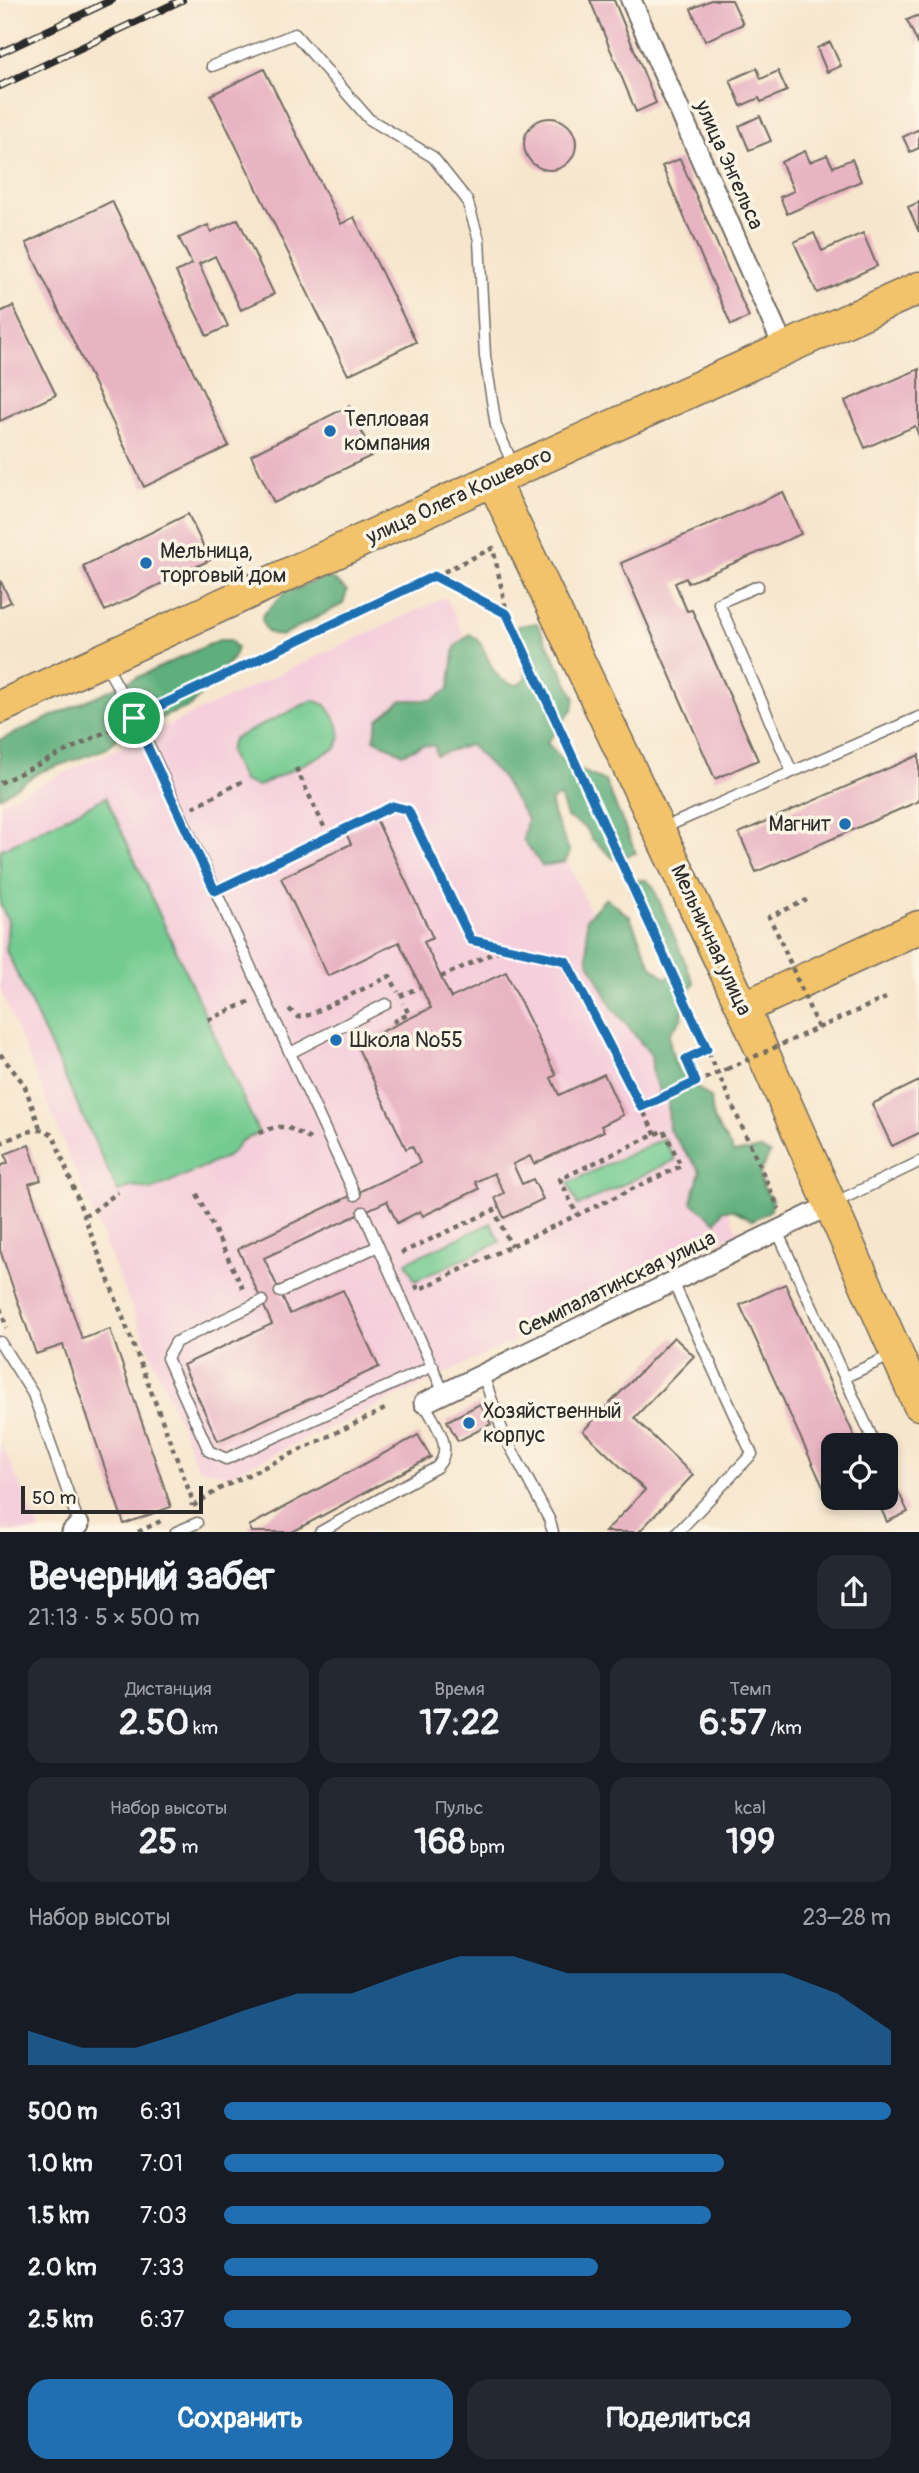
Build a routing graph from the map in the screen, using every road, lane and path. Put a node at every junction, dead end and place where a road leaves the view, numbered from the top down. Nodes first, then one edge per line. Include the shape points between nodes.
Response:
1 (632, 0) edge
2 (212, 66) dead end
3 (919, 288) edge
4 (784, 348) junction
5 (504, 475) junction
6 (434, 576) junction
7 (758, 586) dead end
8 (507, 614) junction
9 (103, 659) junction
10 (0, 707) edge
11 (919, 717) edge
12 (134, 718) junction
13 (296, 768) dead end
14 (792, 772) junction
15 (243, 781) dead end
16 (0, 783) edge
17 (187, 795) dead end
18 (192, 807) junction
19 (198, 818) dead end
20 (659, 830) junction
21 (329, 837) junction
22 (225, 874) dead end
23 (230, 885) junction
24 (215, 891) junction
25 (236, 897) dead end
26 (807, 900) dead end
27 (919, 928) edge
28 (505, 947) junction
29 (441, 977) dead end
30 (420, 987) dead end
31 (400, 996) junction
32 (886, 998) dead end
33 (251, 1001) dead end
34 (386, 1004) dead end
35 (288, 1006) dead end
36 (743, 1008) junction
37 (208, 1020) dead end
38 (386, 1025) dead end
39 (818, 1028) junction
40 (707, 1049) junction
41 (290, 1053) junction
42 (0, 1054) edge
43 (696, 1082) junction
44 (641, 1107) junction
45 (40, 1128) junction
46 (259, 1133) dead end
47 (655, 1134) junction
48 (330, 1142) junction
49 (0, 1143) edge
50 (919, 1162) edge
51 (118, 1192) dead end
52 (197, 1194) dead end
53 (355, 1195) dead end
54 (830, 1205) junction
55 (363, 1212) dead end
56 (84, 1215) junction
57 (577, 1215) junction
58 (778, 1225) junction
59 (396, 1241) dead end
60 (378, 1246) junction
61 (511, 1246) junction
62 (401, 1253) junction
63 (407, 1265) dead end
64 (412, 1278) dead end
65 (673, 1282) junction
66 (280, 1292) dead end
67 (262, 1301) dead end
68 (251, 1306) junction
69 (0, 1342) edge
70 (896, 1353) junction
71 (433, 1366) junction
72 (483, 1375) junction
73 (845, 1377) junction
74 (444, 1393) junction
75 (424, 1403) joint
76 (919, 1404) edge
77 (393, 1405) dead end
78 (870, 1433) edge
79 (193, 1506) junction
80 (182, 1511) dead end
81 (171, 1516) dead end
82 (197, 1523) dead end
83 (78, 1529) edge
84 (138, 1531) edge
85 (179, 1531) edge
86 (320, 1531) edge
87 (553, 1531) edge
88 (678, 1531) edge

1 - 4 street, улица Энгельса
2 - 5 lane via 295,34 369,119 433,157 467,200 479,240 485,356
3 - 4 main road, улица Олега Кошевого
4 - 5 main road, улица Олега Кошевого
5 - 9 main road, улица Олега Кошевого
5 - 20 main road, Мельничная улица
6 - 8 path
6 - 8 path via 494,548
6 - 12 path
7 - 14 lane via 719,603
8 - 40 path
9 - 10 main road, улица Олега Кошевого
9 - 12 lane
11 - 14 lane
12 - 16 path
12 - 24 lane
13 - 21 path
14 - 20 lane
15 - 18 path
17 - 18 path
18 - 19 path
20 - 36 main road, Мельничная улица
21 - 23 path
21 - 28 path via 393,806 408,810 471,940
22 - 23 path
23 - 24 path
23 - 25 path
24 - 41 lane
26 - 39 path, bridge via 769,916
27 - 36 main road
28 - 29 path
28 - 44 path via 566,961
30 - 31 path
31 - 35 path via 390,976 309,1015 298,1017
31 - 38 path via 409,1014
32 - 39 path
33 - 37 path
34 - 41 lane
36 - 54 main road, Мельничная улица
39 - 43 path, bridge
40 - 43 path via 686,1059
40 - 58 path via 779,1207
41 - 48 lane
42 - 45 path via 24,1084
43 - 44 path
44 - 47 path
45 - 49 path
45 - 56 path via 54,1138
46 - 48 path via 287,1127
47 - 57 path via 560,1179
47 - 57 path via 664,1130 681,1166
48 - 53 lane
50 - 54 lane
51 - 56 path
52 - 68 path
54 - 58 street, Семипалатинская улица
54 - 70 main road, Мельничная улица
55 - 60 lane
56 - 79 path
57 - 61 path
58 - 65 street, Семипалатинская улица
58 - 73 lane
59 - 62 path
60 - 66 lane
60 - 71 lane
61 - 62 path via 494,1210
61 - 64 path via 418,1290
62 - 63 path
65 - 72 street, Семипалатинская улица
65 - 88 lane via 752,1454
67 - 68 lane
68 - 71 lane via 176,1342 167,1358 209,1451 226,1460
69 - 83 lane via 33,1394
70 - 73 lane
70 - 76 main road, Мельничная улица
71 - 74 lane
72 - 74 street, Семипалатинская улица
72 - 87 lane via 504,1436
73 - 78 lane
74 - 75 street, Семипалатинская улица
75 - 86 lane via 446,1446 443,1460
77 - 79 path
79 - 80 path
81 - 84 path
82 - 85 lane

